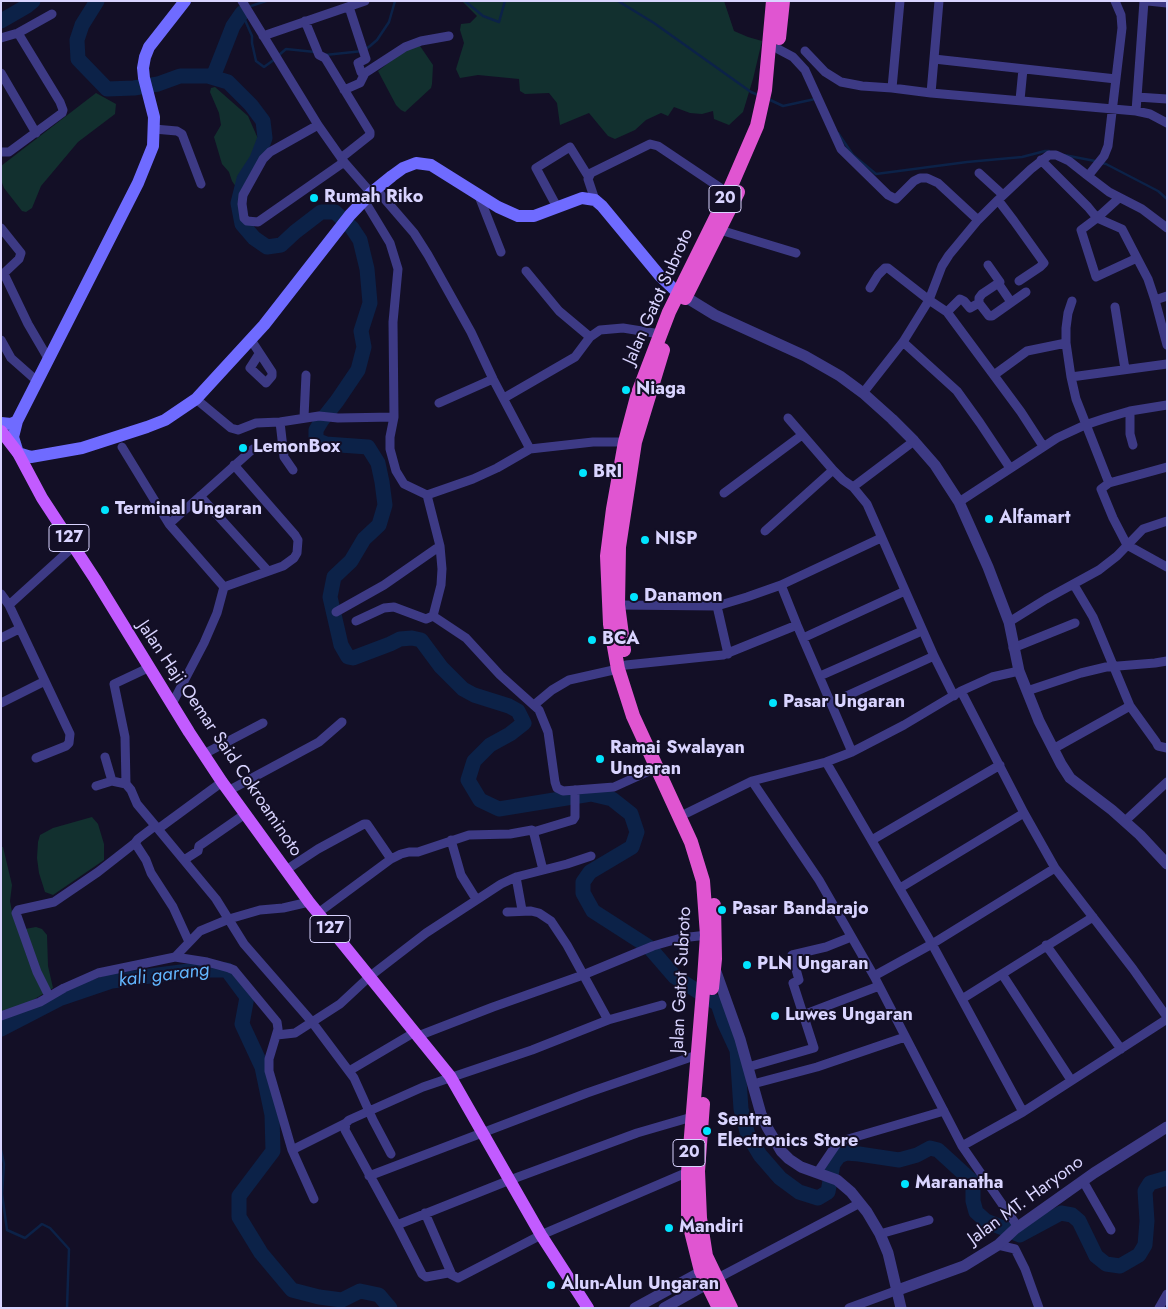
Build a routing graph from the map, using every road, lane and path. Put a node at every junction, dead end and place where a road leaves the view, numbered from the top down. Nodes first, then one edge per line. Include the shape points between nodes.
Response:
1 (185, 1) edge
2 (242, 1) edge
3 (365, 1) edge
4 (773, 1) edge
5 (782, 1) edge
6 (900, 1) edge
7 (938, 1) edge
8 (1115, 1) edge
9 (1144, 1) edge
10 (1148, 1) edge
11 (1167, 3) edge
12 (349, 7) junction
13 (52, 14) dead end
14 (305, 20) junction
15 (18, 33) junction
16 (263, 36) junction
17 (449, 36) dead end
18 (1, 38) edge
19 (778, 49) junction
20 (805, 51) dead end
21 (934, 59) junction
22 (1023, 69) junction
23 (1, 73) edge
24 (364, 75) junction
25 (1116, 79) junction
26 (892, 88) junction
27 (344, 90) junction
28 (931, 93) junction
29 (769, 97) junction
30 (1137, 97) junction
31 (1167, 99) edge
32 (1020, 100) junction
33 (1113, 110) junction
34 (1136, 112) junction
35 (1167, 123) edge
36 (318, 125) junction
37 (154, 129) junction
38 (36, 133) junction
39 (1, 152) edge
40 (342, 160) junction
41 (1036, 164) junction
42 (979, 173) dead end
43 (588, 176) junction
44 (1088, 176) junction
45 (201, 184) dead end
46 (728, 193) junction
47 (370, 194) junction
48 (480, 196) junction
49 (1001, 198) junction
50 (1119, 198) junction
51 (595, 200) junction
52 (557, 207) junction
53 (1098, 218) junction
54 (978, 220) junction
55 (1, 228) edge
56 (1167, 228) edge
57 (720, 230) junction
58 (501, 252) dead end
59 (796, 253) dead end
60 (1137, 258) junction
61 (988, 265) dead end
62 (526, 271) dead end
63 (3, 275) edge
64 (1019, 281) dead end
65 (998, 283) junction
66 (870, 288) dead end
67 (1026, 292) dead end
68 (682, 295) junction
69 (1167, 296) edge
70 (929, 300) junction
71 (1155, 300) junction
72 (1072, 301) dead end
73 (1011, 302) junction
74 (979, 303) junction
75 (1115, 306) dead end
76 (947, 312) junction
77 (660, 334) junction
78 (590, 337) junction
79 (1, 340) edge
80 (251, 340) junction
81 (903, 342) junction
82 (1066, 343) junction
83 (1167, 344) edge
84 (259, 354) dead end
85 (49, 360) junction
86 (1167, 364) edge
87 (1125, 369) junction
88 (306, 375) dead end
89 (994, 375) junction
90 (1071, 377) junction
91 (493, 379) junction
92 (37, 381) junction
93 (863, 393) junction
94 (504, 398) junction
95 (196, 399) junction
96 (439, 403) dead end
97 (1167, 405) edge
98 (1130, 411) junction
99 (304, 417) junction
100 (394, 417) junction
101 (788, 418) dead end
102 (17, 421) junction
103 (280, 422) junction
104 (1, 423) edge
105 (1085, 425) junction
106 (1, 431) edge
107 (802, 435) junction
108 (914, 441) junction
109 (625, 442) junction
110 (1132, 445) dead end
111 (1043, 446) junction
112 (122, 447) dead end
113 (253, 449) dead end
114 (530, 449) junction
115 (18, 454) junction
116 (234, 466) junction
117 (1167, 467) edge
118 (1010, 468) junction
119 (293, 470) dead end
120 (833, 470) junction
121 (1109, 483) junction
122 (853, 487) junction
123 (724, 493) dead end
124 (200, 496) junction
125 (427, 496) junction
126 (960, 502) junction
127 (1167, 521) edge
128 (169, 524) junction
129 (765, 531) dead end
130 (881, 538) junction
131 (1127, 545) junction
132 (74, 546) junction
133 (440, 546) junction
134 (1167, 567) edge
135 (268, 571) junction
136 (781, 584) junction
137 (1074, 585) junction
138 (224, 587) junction
139 (905, 591) junction
140 (1, 594) edge
141 (9, 605) junction
142 (618, 605) junction
143 (717, 606) junction
144 (336, 612) dead end
145 (433, 616) junction
146 (356, 621) dead end
147 (1009, 622) junction
148 (1075, 623) dead end
149 (796, 625) junction
150 (19, 629) junction
151 (922, 631) junction
152 (1, 638) edge
153 (803, 638) junction
154 (1013, 648) junction
155 (728, 654) junction
156 (934, 656) junction
157 (1167, 660) edge
158 (1115, 666) junction
159 (622, 667) junction
160 (148, 668) junction
161 (1019, 671) junction
162 (820, 676) junction
163 (45, 681) junction
164 (1027, 691) junction
165 (958, 694) junction
166 (1, 702) edge
167 (831, 702) junction
168 (172, 704) junction
169 (534, 705) junction
170 (1130, 706) junction
171 (342, 722) dead end
172 (262, 723) dead end
173 (1167, 748) edge
174 (1053, 749) junction
175 (852, 752) junction
176 (204, 754) junction
177 (104, 757) dead end
178 (36, 758) dead end
179 (826, 762) junction
180 (1000, 764) junction
181 (656, 768) junction
182 (112, 781) junction
183 (752, 781) junction
184 (1167, 782) edge
185 (126, 784) junction
186 (96, 786) dead end
187 (225, 786) junction
188 (575, 790) junction
189 (687, 812) junction
190 (1024, 813) junction
191 (245, 814) junction
192 (1125, 821) junction
193 (156, 827) junction
194 (533, 832) junction
195 (451, 840) junction
196 (872, 840) junction
197 (134, 843) junction
198 (592, 856) dead end
199 (391, 859) junction
200 (184, 860) junction
201 (1167, 864) edge
202 (1055, 868) junction
203 (286, 870) junction
204 (543, 870) junction
205 (516, 878) junction
206 (900, 888) junction
207 (476, 899) junction
208 (309, 902) junction
209 (522, 910) junction
210 (507, 912) dead end
211 (318, 913) junction
212 (1093, 916) junction
213 (229, 919) junction
214 (706, 934) junction
215 (851, 937) junction
216 (189, 942) junction
217 (932, 944) junction
218 (1046, 945) junction
219 (175, 957) junction
220 (715, 967) junction
221 (1002, 974) junction
222 (583, 975) junction
223 (874, 976) junction
224 (370, 977) junction
225 (879, 986) junction
226 (49, 996) junction
227 (962, 999) junction
228 (662, 1005) dead end
229 (803, 1015) junction
230 (1, 1016) edge
231 (1167, 1018) edge
232 (608, 1020) junction
233 (705, 1021) junction
234 (312, 1022) junction
235 (416, 1034) junction
236 (277, 1035) junction
237 (905, 1038) junction
238 (1121, 1049) junction
239 (697, 1055) junction
240 (748, 1067) junction
241 (349, 1071) junction
242 (450, 1076) junction
243 (1071, 1080) junction
244 (753, 1084) junction
245 (368, 1110) junction
246 (944, 1111) junction
247 (1022, 1112) junction
248 (692, 1117) junction
249 (346, 1123) junction
250 (1167, 1127) edge
251 (482, 1133) junction
252 (962, 1146) junction
253 (292, 1150) junction
254 (391, 1154) dead end
255 (688, 1172) junction
256 (820, 1174) junction
257 (369, 1176) junction
258 (510, 1180) junction
259 (1083, 1181) junction
260 (314, 1198) dead end
261 (860, 1203) junction
262 (425, 1214) junction
263 (929, 1220) dead end
264 (397, 1225) junction
265 (1013, 1230) junction
266 (1111, 1230) dead end
267 (880, 1234) junction
268 (541, 1235) junction
269 (998, 1245) junction
270 (452, 1275) junction
271 (709, 1276) junction
272 (898, 1290) junction
273 (1167, 1294) edge
274 (654, 1297) junction
275 (588, 1308) edge
276 (635, 1308) edge
277 (660, 1308) edge
278 (664, 1308) edge
279 (719, 1308) edge
280 (731, 1308) edge
281 (849, 1308) edge
282 (901, 1308) edge
283 (1039, 1308) edge
284 (1159, 1308) edge

1 - 37 main road via 149,47 143,68
2 - 16 street
3 - 12 street
4 - 29 highway, Jalan Gatot Subroto / 20
5 - 19 highway, Jalan Gatot Subroto / 20
6 - 26 street
7 - 21 street
8 - 25 street via 1122,28
9 - 30 street
10 - 11 street
12 - 14 street
12 - 24 street via 366,59 358,63
13 - 15 street
14 - 16 street
14 - 27 street via 318,53 325,58
15 - 18 street
15 - 38 street via 63,110
16 - 36 street
17 - 24 street via 400,49
19 - 29 highway, Jalan Gatot Subroto / 20
19 - 54 street via 799,62 810,78 841,149 888,195 896,199 914,181 927,178 938,183
20 - 26 street via 826,72 842,82
21 - 22 street
21 - 28 street
22 - 25 street
22 - 32 street
23 - 38 street
24 - 27 street via 360,83
25 - 33 street
26 - 28 street
27 - 40 street via 370,129 370,134
28 - 32 street
29 - 46 highway, Jalan Gatot Subroto / 20
29 - 57 highway, Jalan Gatot Subroto / 20 via 761,143
30 - 31 street
30 - 34 street
32 - 33 street
33 - 34 street
33 - 44 street via 1108,146
34 - 35 street via 1150,114
36 - 40 street
36 - 40 street via 263,158 243,195 244,218 258,222
37 - 45 street via 182,134
37 - 85 main road via 153,146 138,183
38 - 39 street via 9,152
40 - 47 street
41 - 44 street via 1049,155 1056,155
41 - 49 street
41 - 53 street
42 - 49 street
43 - 46 street via 615,160 654,144
43 - 51 street
43 - 52 street via 570,147 536,168
44 - 50 street
46 - 68 highway, Jalan Gatot Subroto / 20
47 - 48 main road via 403,168 424,163 442,170
47 - 80 main road via 338,229
47 - 91 street via 417,237 471,332
47 - 100 street via 398,269 393,322
48 - 52 main road via 524,217
48 - 58 street
49 - 54 street
49 - 64 street via 1044,263
50 - 53 street
50 - 56 street via 1142,209
51 - 52 main road via 582,198
51 - 68 main road via 660,276
53 - 60 street via 1122,229
53 - 60 street via 1081,232 1096,277
54 - 70 street via 942,266
55 - 63 street via 21,253
57 - 59 street
57 - 68 highway, Jalan Gatot Subroto / 20
60 - 71 street
61 - 65 street
62 - 78 street via 559,311
63 - 85 street
65 - 73 street
65 - 74 street via 982,294
66 - 70 street via 878,274 888,268
67 - 73 street
68 - 77 highway, Jalan Gatot Subroto / 20
68 - 93 street via 715,315 817,362
68 - 142 highway, Jalan Gatot Subroto / 20 via 635,442 619,547
69 - 71 street
70 - 76 street
70 - 81 street
71 - 83 street
72 - 82 street via 1067,318
73 - 74 street via 990,317
74 - 76 street via 970,308 960,299
75 - 87 street
76 - 89 street
77 - 78 street via 613,328 600,330
77 - 109 highway, Jalan Gatot Subroto / 20 via 638,392
78 - 94 street via 575,357
79 - 92 street via 11,358
80 - 84 street
80 - 95 main road
81 - 93 street
81 - 118 street via 957,391
82 - 89 street via 1027,351
82 - 90 street
85 - 92 main road
86 - 87 street
87 - 90 street
88 - 99 street
89 - 111 street
90 - 105 street
91 - 94 street
91 - 96 street
92 - 102 main road
93 - 108 street
94 - 114 street
95 - 103 street via 231,428 238,430 251,424
95 - 115 main road via 148,427 82,448 31,457
97 - 98 street
98 - 105 street
98 - 110 street
99 - 100 street
99 - 103 street
100 - 125 street via 390,450 396,471 404,484
101 - 107 street
102 - 104 main road
102 - 115 main road via 13,438
103 - 119 street via 284,457
105 - 111 street
105 - 121 street
106 - 115 main road, 127
107 - 120 street
107 - 123 street
108 - 122 street
108 - 126 street
109 - 114 street
109 - 159 highway, Jalan Gatot Subroto / 20 via 607,556 610,624
111 - 118 street
112 - 128 street
113 - 116 street
114 - 125 street via 479,477
115 - 132 main road, Jalan Haji Oemar Said Cokroaminoto / 127
116 - 124 street
116 - 135 street via 298,540 294,558
117 - 121 street
118 - 126 street
120 - 122 street
120 - 129 street
121 - 131 street via 1101,489
122 - 130 street via 867,504
124 - 128 street
124 - 135 street
125 - 133 street
126 - 147 street
127 - 131 street via 1143,529
128 - 138 street
130 - 136 street
130 - 139 street
131 - 134 street
131 - 137 street via 1109,563
132 - 141 street
132 - 160 main road, Jalan Haji Oemar Said Cokroaminoto / 127
133 - 144 street via 384,585
133 - 145 street via 441,585
135 - 138 street
136 - 143 street
136 - 149 street
137 - 147 street
137 - 158 street via 1093,617
138 - 168 street via 204,643
139 - 151 street
139 - 153 street
140 - 141 street
141 - 150 street
142 - 143 street
142 - 159 highway, Jalan Gatot Subroto / 20
143 - 155 street
145 - 146 street via 426,619 394,607 384,608
145 - 169 street via 466,638
147 - 154 street
148 - 154 street
149 - 153 street
149 - 155 street
150 - 152 street
150 - 163 street
151 - 156 street
151 - 162 street
153 - 162 street
154 - 161 street
155 - 159 street
156 - 165 street
156 - 167 street
157 - 158 street
158 - 164 street via 1081,673
158 - 170 street
159 - 169 street via 569,680
159 - 181 highway, Jalan Gatot Subroto / 20 via 633,716
159 - 189 highway, Jalan Gatot Subroto / 20
160 - 168 main road, Jalan Haji Oemar Said Cokroaminoto / 127
160 - 185 street via 114,684 124,728
161 - 164 street
161 - 165 street via 992,677
162 - 167 street
163 - 166 street
163 - 178 street via 70,739 66,746
164 - 174 street
165 - 175 street
165 - 180 street
167 - 175 street
168 - 176 main road, Jalan Haji Oemar Said Cokroaminoto / 127
169 - 188 street via 548,732 556,786
170 - 173 street via 1158,746
170 - 174 street
171 - 187 street via 319,742
172 - 176 street
174 - 192 street via 1070,778
175 - 179 street
176 - 187 main road, Jalan Haji Oemar Said Cokroaminoto / 127
177 - 182 street
179 - 183 street
179 - 196 street
180 - 190 street
180 - 196 street
181 - 188 street via 614,787
181 - 214 highway, Jalan Gatot Subroto / 20 via 698,864 705,897
182 - 185 street
182 - 186 street
183 - 189 street
183 - 215 street via 819,880
184 - 192 street
185 - 193 street
187 - 191 main road, Jalan Haji Oemar Said Cokroaminoto / 127
187 - 193 street
188 - 194 street via 573,820
189 - 220 highway, Jalan Gatot Subroto / 20 via 711,880 716,928
190 - 202 street
190 - 206 street
191 - 200 street
191 - 203 main road, Jalan Haji Oemar Said Cokroaminoto / 127
192 - 201 street
193 - 197 street
193 - 200 street
194 - 195 street via 478,834
194 - 204 street
195 - 199 street
195 - 207 street via 461,875
196 - 206 street
197 - 216 street via 173,907
197 - 226 street via 54,902 16,913
198 - 204 street
199 - 203 street via 364,824
199 - 211 street
200 - 213 street
202 - 212 street
202 - 217 street
203 - 208 main road, Jalan Haji Oemar Said Cokroaminoto / 127
204 - 205 street
205 - 207 street
205 - 209 street
206 - 217 street
207 - 224 street
208 - 211 main road, Jalan Haji Oemar Said Cokroaminoto / 127
208 - 213 street
209 - 210 street
209 - 222 street via 539,913 551,921
211 - 224 main road, Jalan Haji Oemar Said Cokroaminoto / 127
212 - 218 street
212 - 231 street
213 - 216 street via 200,932
213 - 234 street via 244,944
214 - 222 street via 653,946
214 - 233 highway, Jalan Gatot Subroto / 20
215 - 223 street
215 - 229 street via 826,947 792,954 799,980 793,983
216 - 219 street
217 - 223 street
217 - 227 street
218 - 221 street
218 - 238 street
219 - 226 street via 98,974
219 - 236 street via 234,970 278,1022
220 - 233 highway, Jalan Gatot Subroto / 20
220 - 240 street
221 - 227 street
221 - 243 street
222 - 232 street
222 - 235 street
223 - 225 street
224 - 234 street via 340,1004
224 - 235 main road, Jalan Haji Oemar Said Cokroaminoto / 127
225 - 229 street
225 - 237 street
226 - 230 street
227 - 247 street
228 - 232 street
229 - 240 street via 814,1048
231 - 238 street
232 - 242 street via 532,1050
233 - 239 highway, Jalan Gatot Subroto / 20
233 - 271 highway, Jalan Gatot Subroto / 20 via 698,1171 700,1218
234 - 236 street via 295,1034
234 - 241 street
235 - 241 street
235 - 242 main road, Jalan Haji Oemar Said Cokroaminoto / 127
236 - 253 street via 269,1059 269,1071
237 - 244 street
237 - 246 street
238 - 243 street
239 - 248 highway, Jalan Gatot Subroto / 20
239 - 251 street
240 - 244 street
241 - 245 street
242 - 245 street
242 - 251 main road, Jalan Haji Oemar Said Cokroaminoto / 127
243 - 247 street
244 - 256 street via 761,1114 781,1151 801,1167
245 - 249 street
245 - 254 street
246 - 252 street
246 - 256 street via 838,1142
247 - 252 street
248 - 255 highway, Jalan Gatot Subroto / 20
248 - 258 street via 637,1133
249 - 253 street
249 - 257 street via 345,1130
250 - 259 street, Jalan MT. Haryono
251 - 257 street
251 - 258 main road, Jalan Haji Oemar Said Cokroaminoto / 127
252 - 265 street
253 - 260 street
255 - 268 street
255 - 271 highway, Jalan Gatot Subroto / 20 via 688,1219 692,1241
256 - 261 street via 837,1180
257 - 264 street
258 - 262 street
258 - 268 main road, Jalan Haji Oemar Said Cokroaminoto / 127
259 - 265 street, Jalan MT. Haryono
259 - 266 street
261 - 267 street
261 - 271 street
262 - 264 street
262 - 270 street
263 - 267 street
264 - 270 street via 422,1274 426,1277
265 - 269 street, Jalan MT. Haryono
267 - 272 street
268 - 270 street via 458,1278
268 - 275 main road, Jalan Haji Oemar Said Cokroaminoto / 127
269 - 272 street, Jalan MT. Haryono via 954,1271
269 - 283 street via 1015,1249
271 - 274 street
271 - 278 street
271 - 279 highway, 20
271 - 280 highway, 20
272 - 281 street
272 - 282 street
273 - 284 street
274 - 276 street
274 - 277 street

